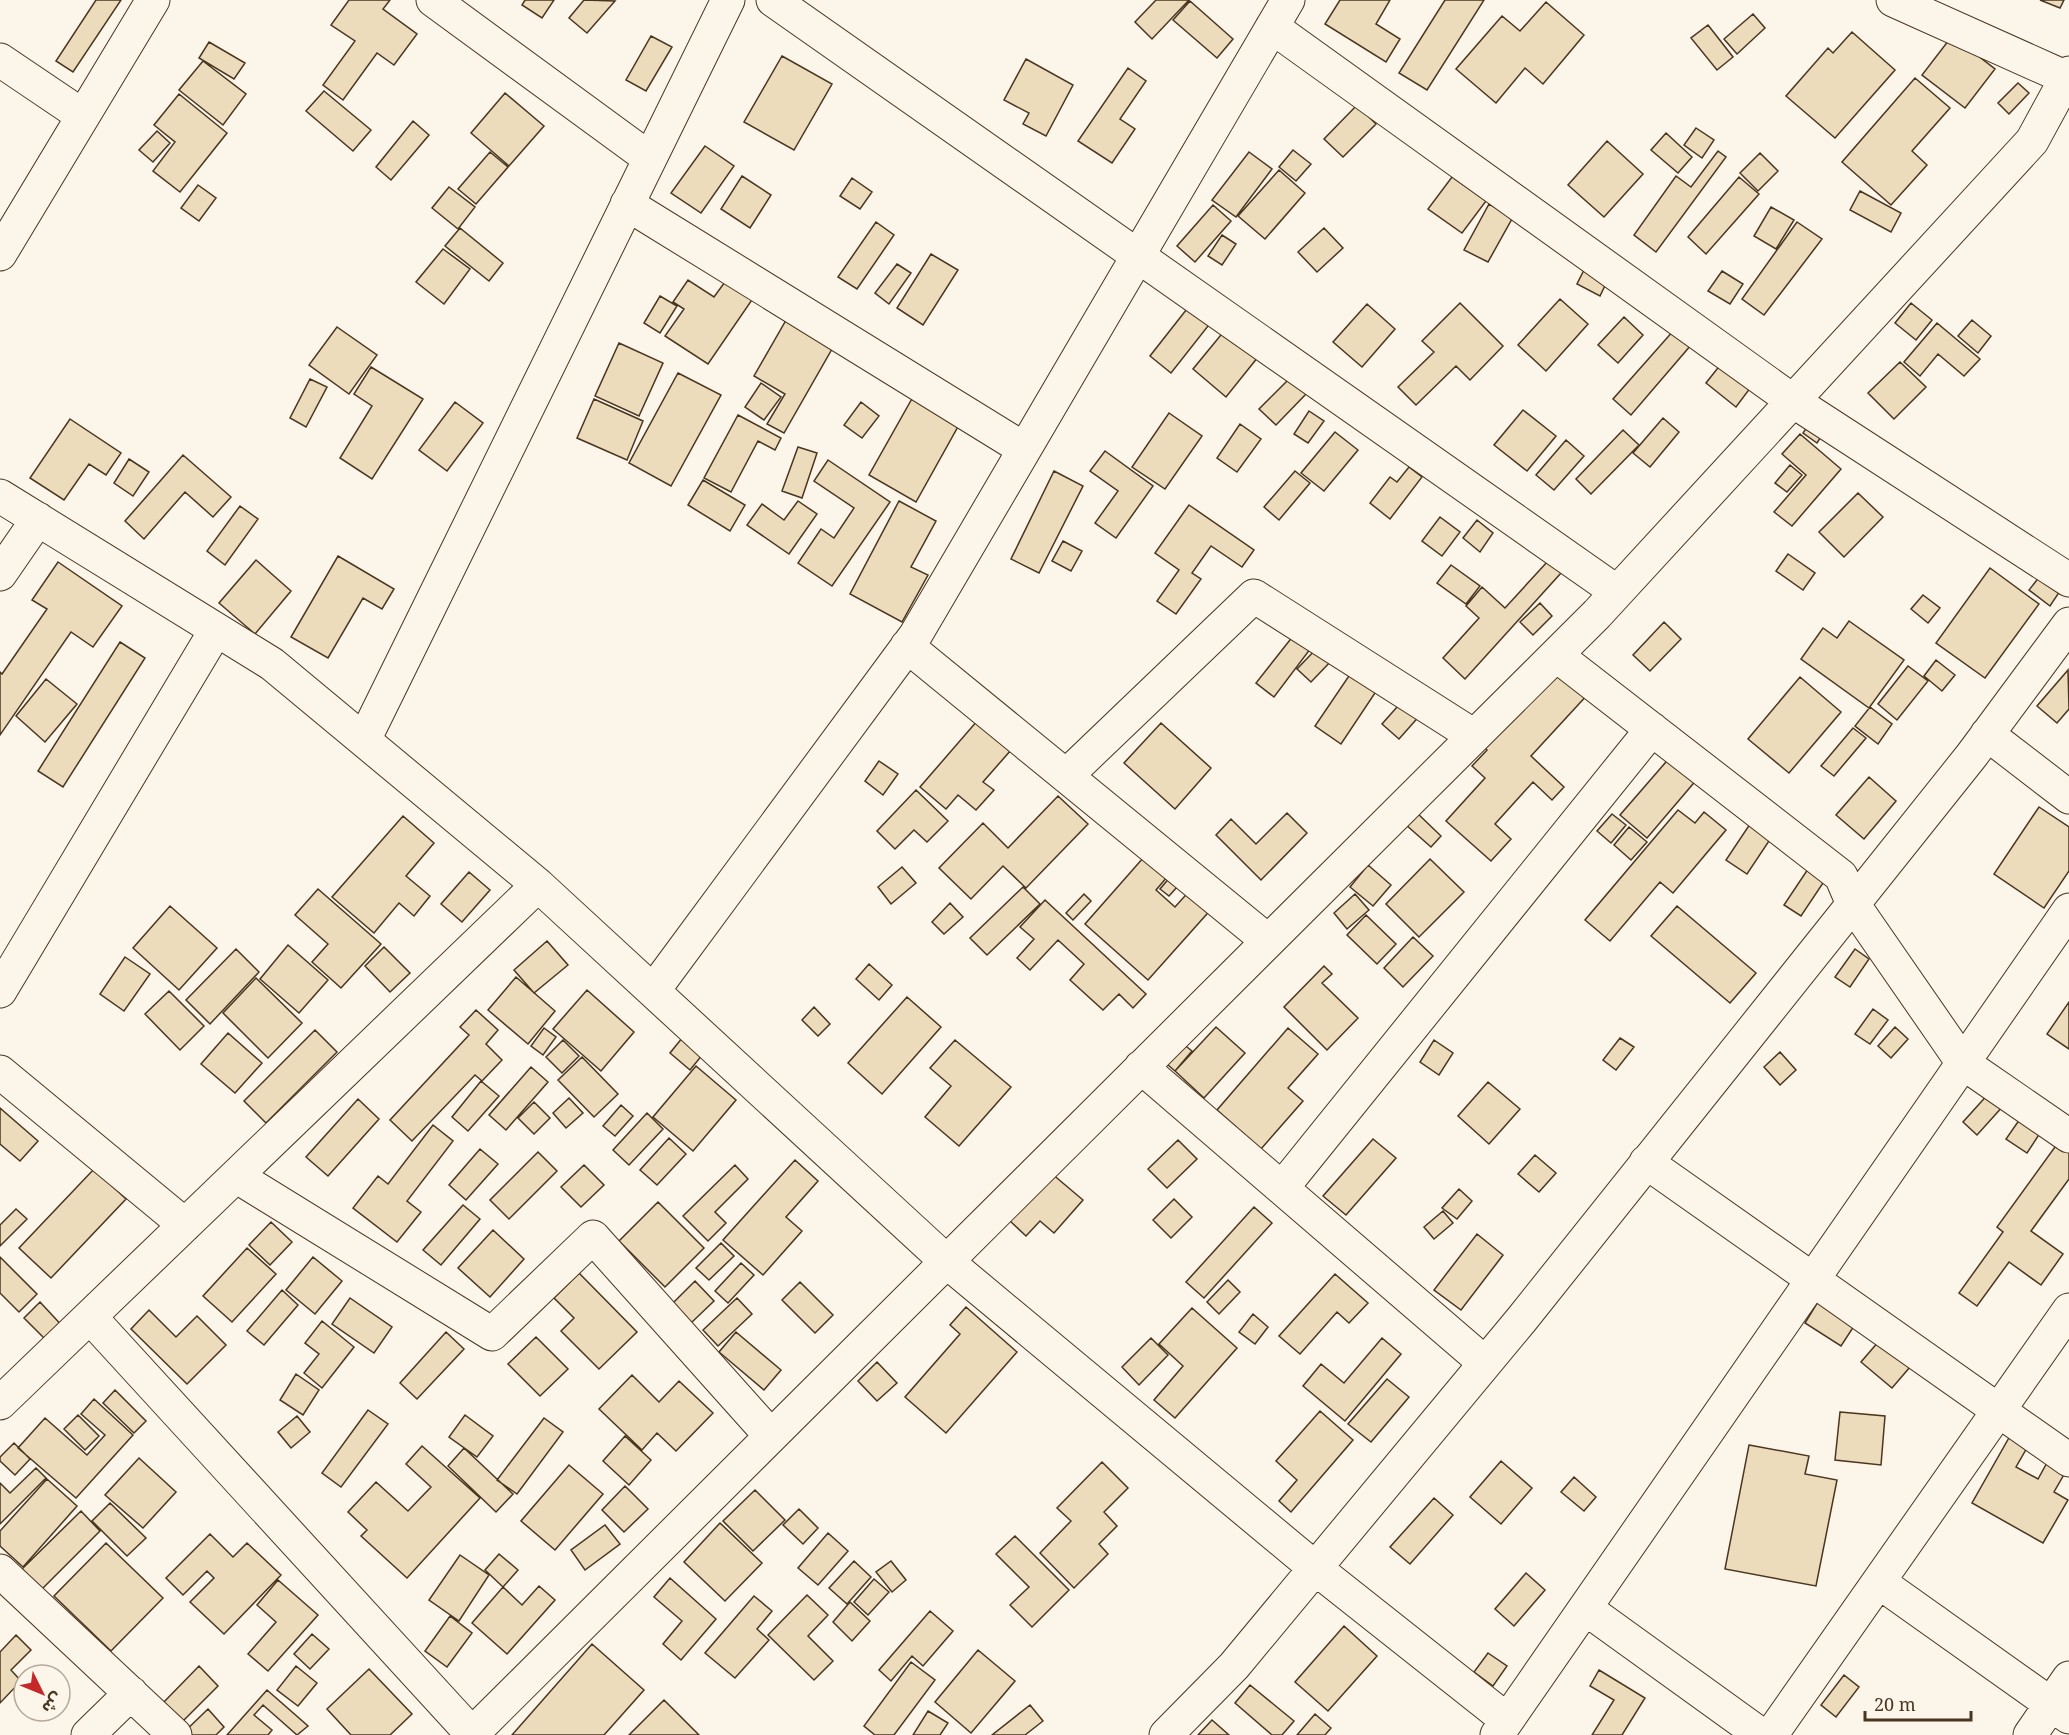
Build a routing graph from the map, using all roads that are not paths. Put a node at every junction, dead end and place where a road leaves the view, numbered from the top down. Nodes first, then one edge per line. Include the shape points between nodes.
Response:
1 (153, 0) edge
2 (434, 0) edge
3 (728, 0) edge
4 (773, 0) edge
5 (1893, 0) edge
6 (1280, 14) edge
7 (0, 60) edge
8 (2068, 76) edge
9 (83, 116) junction
10 (650, 158) junction
11 (627, 204) junction
12 (0, 254) edge
13 (1138, 256) junction
14 (1793, 401) junction
15 (1024, 449) junction
16 (0, 496) edge
17 (38, 519) junction
18 (0, 574) edge
19 (2069, 580) edge
20 (1617, 592) junction
21 (2069, 624) edge
22 (216, 630) junction
23 (907, 646) junction
24 (1556, 655) junction
25 (1652, 729) junction
26 (1987, 734) junction
27 (1474, 736) junction
28 (364, 740) junction
29 (1066, 776) junction
30 (2069, 797) edge
31 (538, 885) junction
32 (1853, 904) junction
33 (2069, 910) edge
34 (1268, 941) junction
35 (0, 991) edge
36 (653, 991) junction
37 (1963, 1063) junction
38 (1141, 1067) junction
39 (0, 1072) edge
40 (2069, 1136) edge
41 (1646, 1162) junction
42 (236, 1176) junction
43 (1282, 1188) junction
44 (184, 1226) junction
45 (946, 1261) junction
46 (1813, 1279) junction
47 (2069, 1310) edge
48 (90, 1317) junction
49 (1485, 1363) junction
50 (0, 1403) edge
51 (1999, 1410) junction
52 (771, 1436) junction
53 (2069, 1460) edge
54 (1315, 1568) junction
55 (0, 1571) edge
56 (1879, 1582) junction
57 (1585, 1608) junction
58 (131, 1693) junction
59 (2063, 1700) edge
60 (1502, 1727) edge
61 (472, 1734) edge
62 (88, 1735) edge
63 (176, 1735) edge
64 (1166, 1735) edge
65 (1761, 1735) edge
66 (1771, 1735) edge
67 (2030, 1735) edge

1 - 9 street
2 - 10 street
3 - 10 street
4 - 13 street
5 - 8 street
6 - 13 street
6 - 14 street
7 - 9 street
8 - 14 street via 2032,141
9 - 12 street
10 - 11 street
11 - 15 street
11 - 28 street
13 - 15 street
13 - 20 street
14 - 19 street
14 - 20 street
15 - 23 street
16 - 17 street
17 - 18 street
17 - 22 street
20 - 24 street
21 - 26 street
22 - 28 street via 272,664
22 - 35 street
23 - 29 street
23 - 36 street
24 - 25 street
24 - 27 street
25 - 32 street via 1841,876
25 - 43 street
26 - 30 street
26 - 32 street
27 - 29 street via 1254,596
27 - 34 street
28 - 31 street
29 - 34 street
31 - 36 street
31 - 42 street
32 - 37 street
32 - 41 street
33 - 37 street
34 - 38 street
36 - 45 street
37 - 40 street
37 - 46 street
38 - 43 street
38 - 45 street
39 - 44 street
41 - 46 street
41 - 49 street
42 - 44 street
42 - 52 street via 492,1334 594,1237
43 - 49 street
44 - 48 street
45 - 52 street
45 - 54 street
46 - 51 street
46 - 57 street
47 - 51 street
48 - 50 street
48 - 61 street
49 - 54 street
51 - 53 street
51 - 56 street
52 - 61 street
54 - 60 street
54 - 64 street via 1234,1666
55 - 58 street
56 - 59 street
56 - 66 street
57 - 60 street
57 - 65 street
58 - 62 street
58 - 63 street
59 - 67 street

